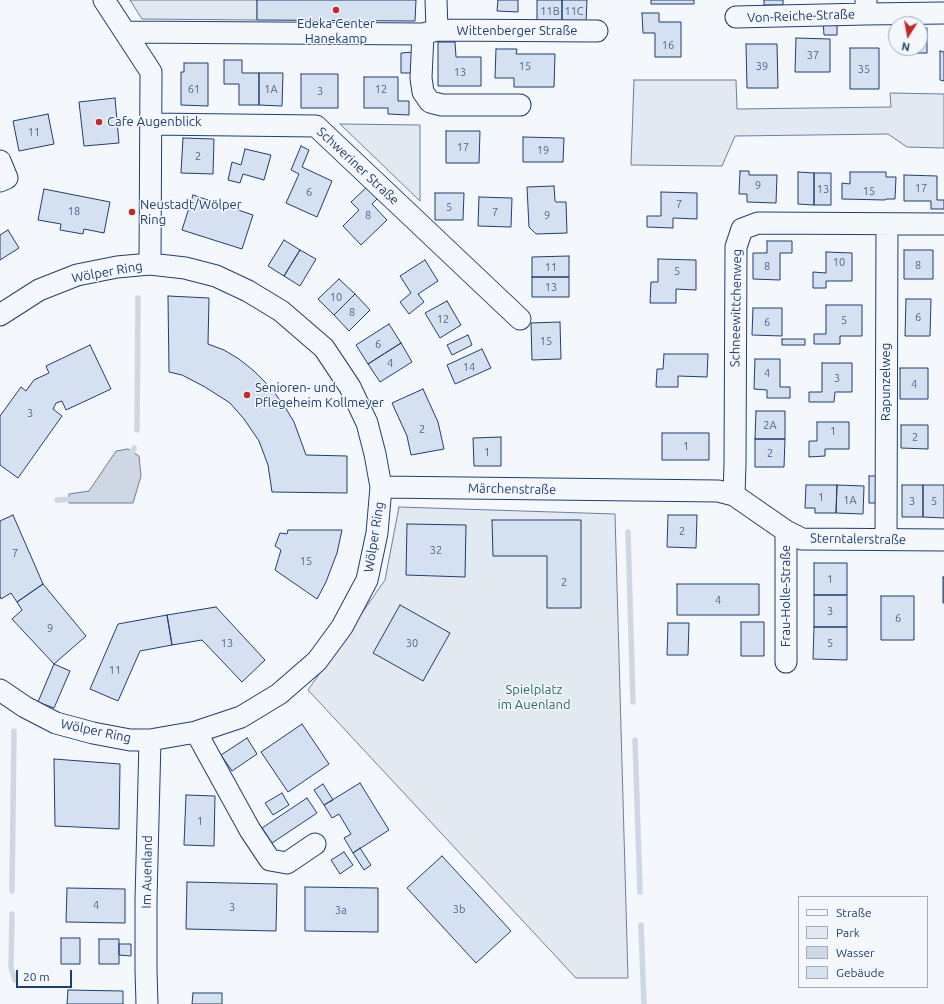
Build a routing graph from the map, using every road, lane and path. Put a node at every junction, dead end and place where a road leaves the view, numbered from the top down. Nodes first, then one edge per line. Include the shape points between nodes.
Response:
1 (104, 0) edge
2 (436, 0) edge
3 (866, 7) edge
4 (944, 13) edge
5 (736, 17) dead end
6 (597, 31) dead end
7 (125, 32) junction
8 (430, 32) junction
9 (520, 106) dead end
10 (151, 124) junction
11 (0, 161) edge
12 (0, 181) edge
13 (887, 224) junction
14 (944, 224) edge
15 (150, 264) junction
16 (0, 314) edge
17 (520, 319) dead end
18 (381, 487) junction
19 (642, 490) joint
20 (734, 494) junction
21 (786, 531) junction
22 (886, 540) junction
23 (944, 540) edge
24 (786, 662) dead end
25 (0, 690) edge
26 (196, 732) junction
27 (150, 740) junction
28 (315, 844) dead end
29 (147, 1004) edge

1 - 7 street
2 - 8 street
3 - 4 street, Von-Reiche-Straße
3 - 5 street, Von-Reiche-Straße
6 - 8 street, Wittenberger Straße
7 - 8 street, Wittenberger Straße
7 - 10 street via 150,72
8 - 9 street via 421,78 423,92 430,102 442,105
10 - 15 street
10 - 17 street, Schweriner Straße via 316,126
11 - 12 street via 7,178
13 - 14 street, Schneewittchenweg
13 - 20 street, Schneewittchenweg via 758,223 742,229 736,247
13 - 22 street, Rapunzelweg
15 - 16 street, Wölper Ring via 76,275 38,290
15 - 18 street, Wölper Ring via 185,268 216,276 248,291 281,311 324,348 350,387 367,423
18 - 19 street, Märchenstraße
18 - 26 street, Wölper Ring via 377,533 367,580 342,627 317,660 279,694 241,717
19 - 20 street, Sterntalerstraße via 718,491
20 - 21 street, Sterntalerstraße
21 - 22 street, Sterntalerstraße via 802,538
21 - 24 street, Frau-Holle-Straße
22 - 23 street, Sterntalerstraße
25 - 27 street, Wölper Ring via 56,723 130,740
26 - 27 street, Wölper Ring
26 - 28 street via 250,830 270,860 287,863
27 - 29 street, Im Auenland

